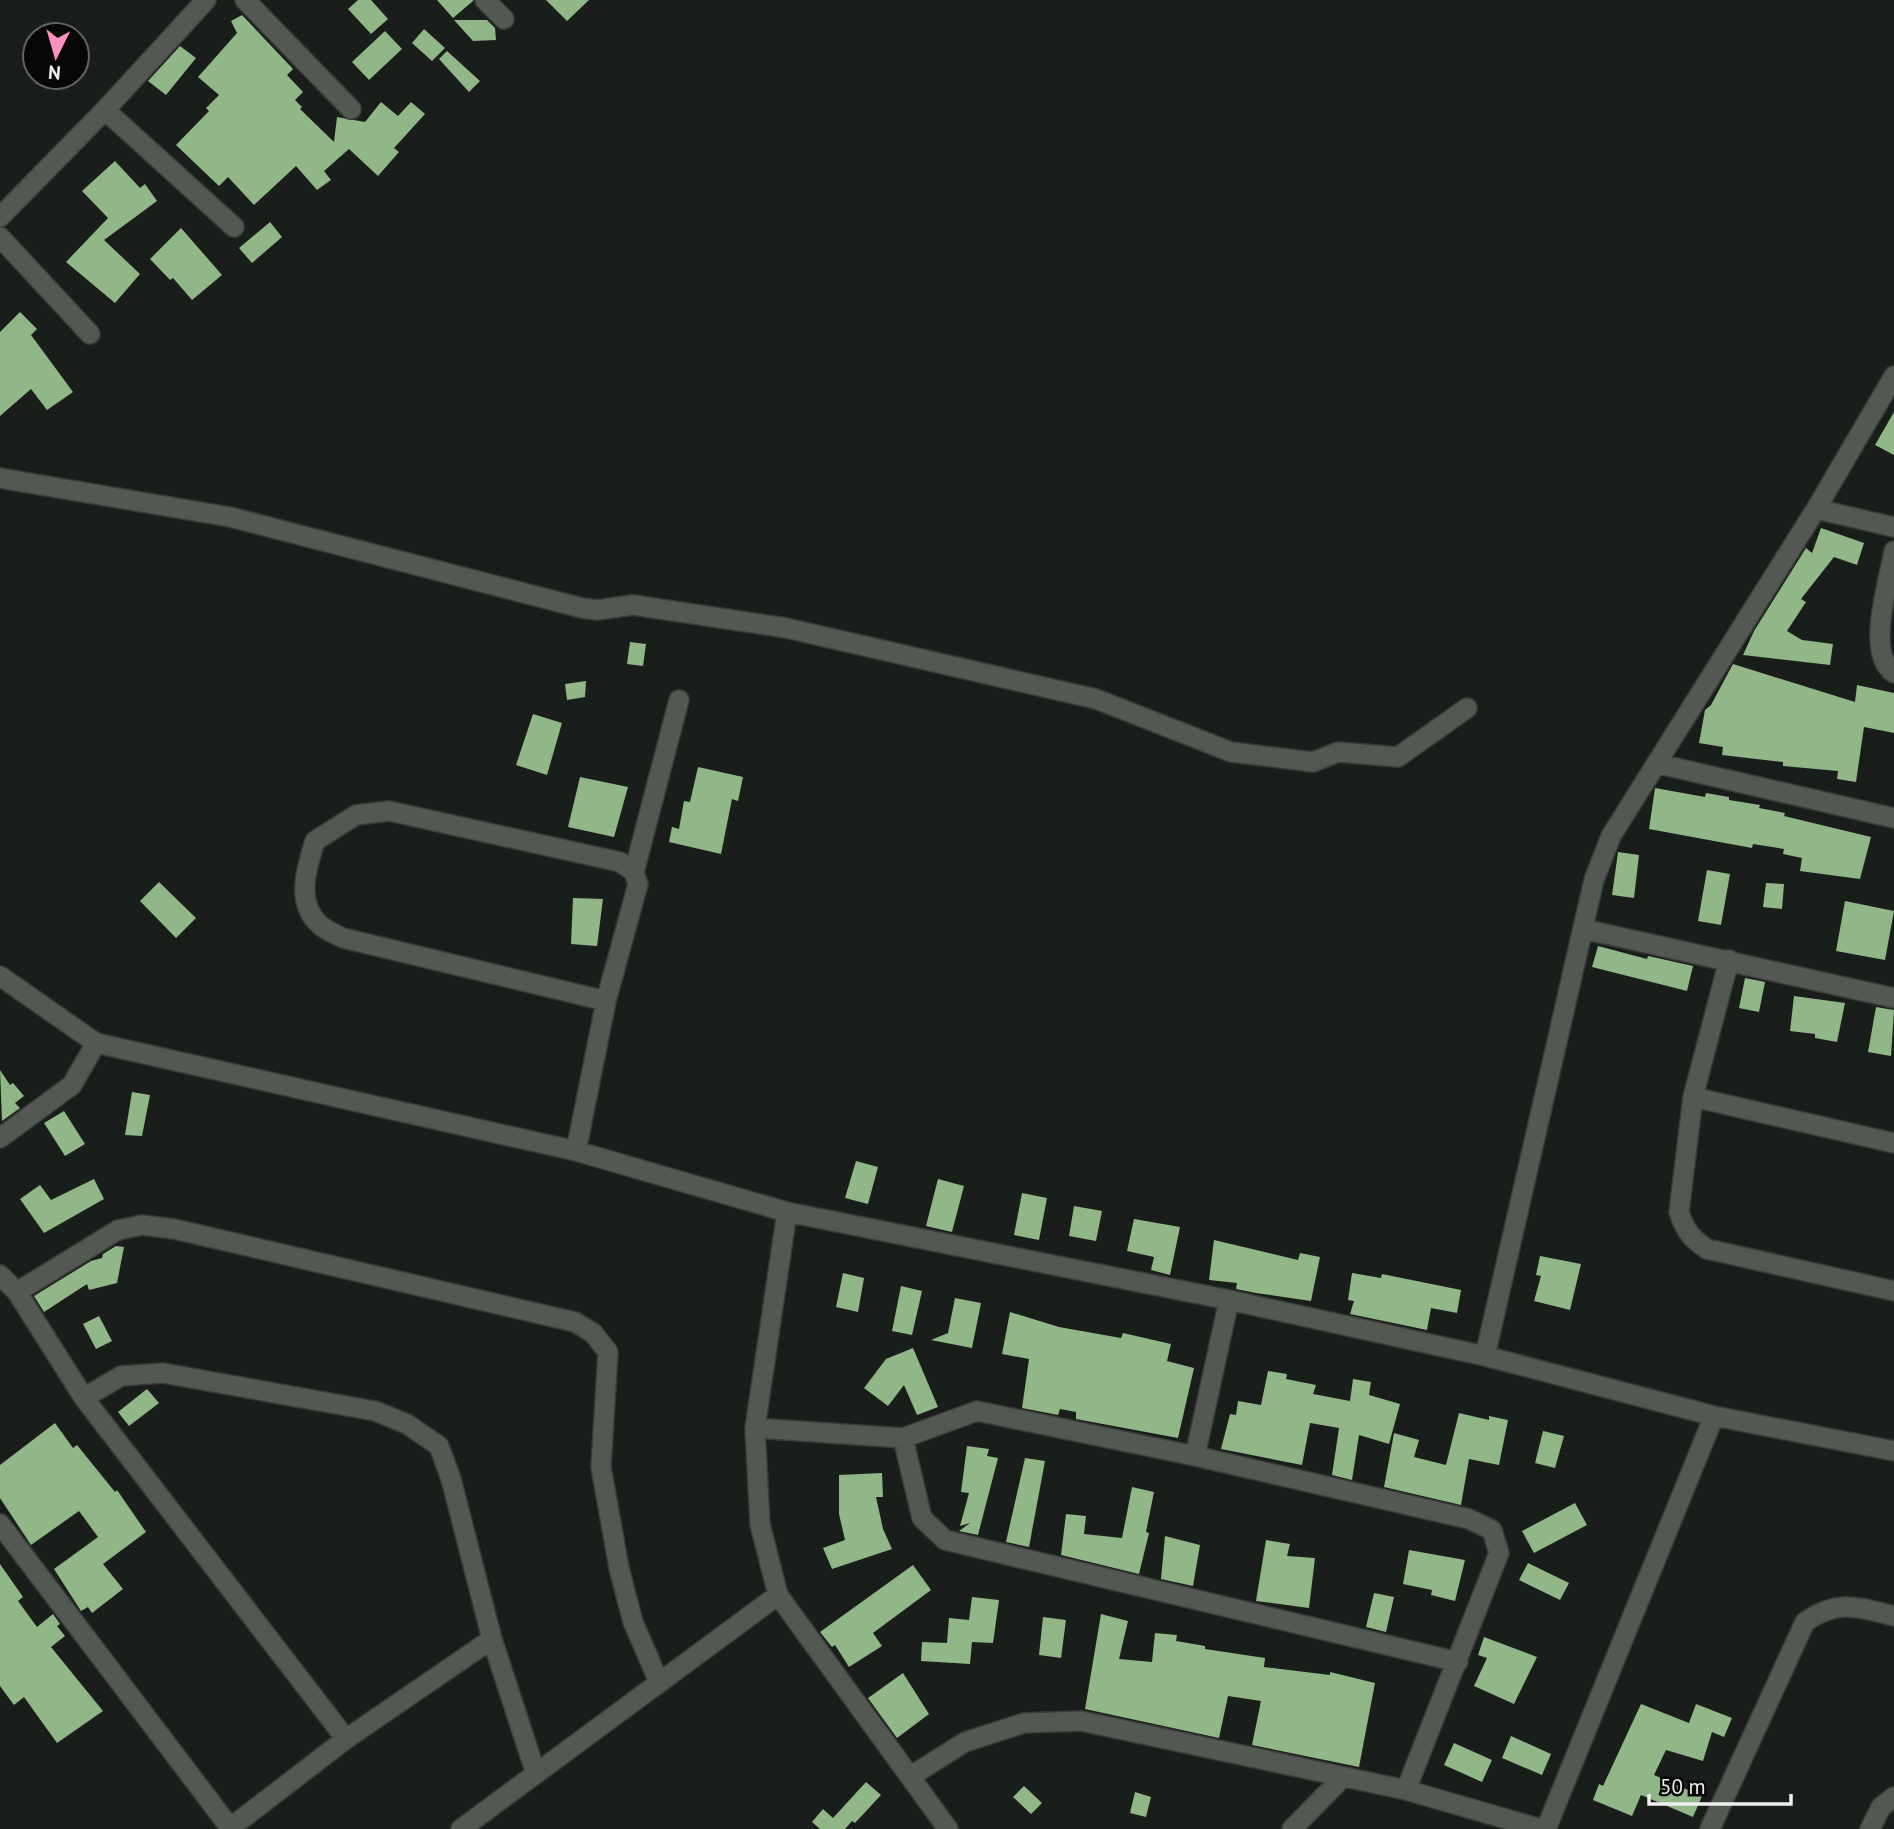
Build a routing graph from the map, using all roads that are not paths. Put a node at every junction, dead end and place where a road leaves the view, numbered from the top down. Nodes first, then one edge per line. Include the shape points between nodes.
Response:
1 (206, 0) edge
2 (245, 0) edge
3 (485, 0) edge
4 (504, 19) dead end
5 (351, 109) dead end
6 (105, 110) junction
7 (0, 217) edge
8 (234, 228) dead end
9 (0, 237) edge
10 (90, 334) dead end
11 (1894, 376) edge
12 (0, 478) edge
13 (1816, 509) junction
14 (1894, 527) edge
15 (1894, 551) edge
16 (1894, 673) edge
17 (679, 700) dead end
18 (1467, 708) dead end
19 (1659, 764) junction
20 (1894, 818) edge
21 (634, 872) junction
22 (1583, 929) junction
23 (1729, 960) junction
24 (0, 976) edge
25 (1894, 998) edge
26 (606, 1000) junction
27 (96, 1043) junction
28 (1693, 1097) junction
29 (0, 1138) edge
30 (1894, 1143) edge
31 (576, 1151) junction
32 (788, 1212) junction
33 (0, 1275) edge
34 (1894, 1290) edge
35 (17, 1292) junction
36 (1229, 1300) junction
37 (1485, 1356) junction
38 (84, 1398) junction
39 (1714, 1416) junction
40 (755, 1428) junction
41 (903, 1438) junction
42 (1894, 1451) edge
43 (1195, 1456) junction
44 (0, 1524) edge
45 (778, 1595) junction
46 (1894, 1616) edge
47 (492, 1639) junction
48 (1458, 1662) junction
49 (659, 1682) junction
50 (346, 1739) junction
51 (536, 1773) junction
52 (911, 1776) junction
53 (1343, 1777) junction
54 (1406, 1790) junction
55 (1894, 1797) edge
56 (230, 1828) edge
57 (461, 1829) edge
58 (948, 1829) edge
59 (1292, 1829) edge
60 (1544, 1829) edge
61 (1710, 1829) edge
62 (1870, 1829) edge

1 - 6 street
2 - 5 street
3 - 4 street
6 - 7 street
6 - 8 street
9 - 10 street
11 - 13 street
12 - 18 street via 230,517 582,608 633,605 786,628 1096,699 1231,752 1313,762 1338,752 1398,757
13 - 14 street
13 - 19 street
15 - 16 street via 1879,638 1880,656
17 - 21 street
19 - 20 street
19 - 22 street via 1611,836 1594,880
21 - 26 street via 638,884
21 - 26 street via 620,862 389,811 356,815 315,841 303,879 317,924 342,938
22 - 23 street
22 - 37 street
23 - 25 street
23 - 28 street
24 - 27 street
26 - 31 street
27 - 29 street via 72,1086
27 - 31 street
28 - 30 street
28 - 34 street via 1679,1212 1692,1239 1707,1249
31 - 32 street
32 - 36 street
32 - 40 street
33 - 35 street
35 - 38 street
35 - 49 street via 118,1230 142,1225 575,1322 593,1333 608,1352 601,1467 633,1622
36 - 37 street
36 - 43 street
37 - 39 street
38 - 47 street via 121,1376 163,1373 375,1411 407,1424 439,1446
38 - 50 street
39 - 42 street
39 - 60 street
40 - 41 street
40 - 45 street via 760,1524
41 - 43 street via 977,1411
41 - 48 street via 922,1518 945,1541
43 - 48 street via 1469,1518 1492,1530 1499,1553
44 - 56 street
45 - 49 street
45 - 52 street
46 - 61 street via 1850,1606 1825,1608 1805,1622
47 - 50 street
47 - 51 street
48 - 54 street
49 - 51 street
50 - 56 street
51 - 57 street
52 - 53 street via 965,1742 1024,1723 1081,1721
52 - 58 street
53 - 54 street
53 - 59 street
54 - 60 street
55 - 62 street via 1881,1807

